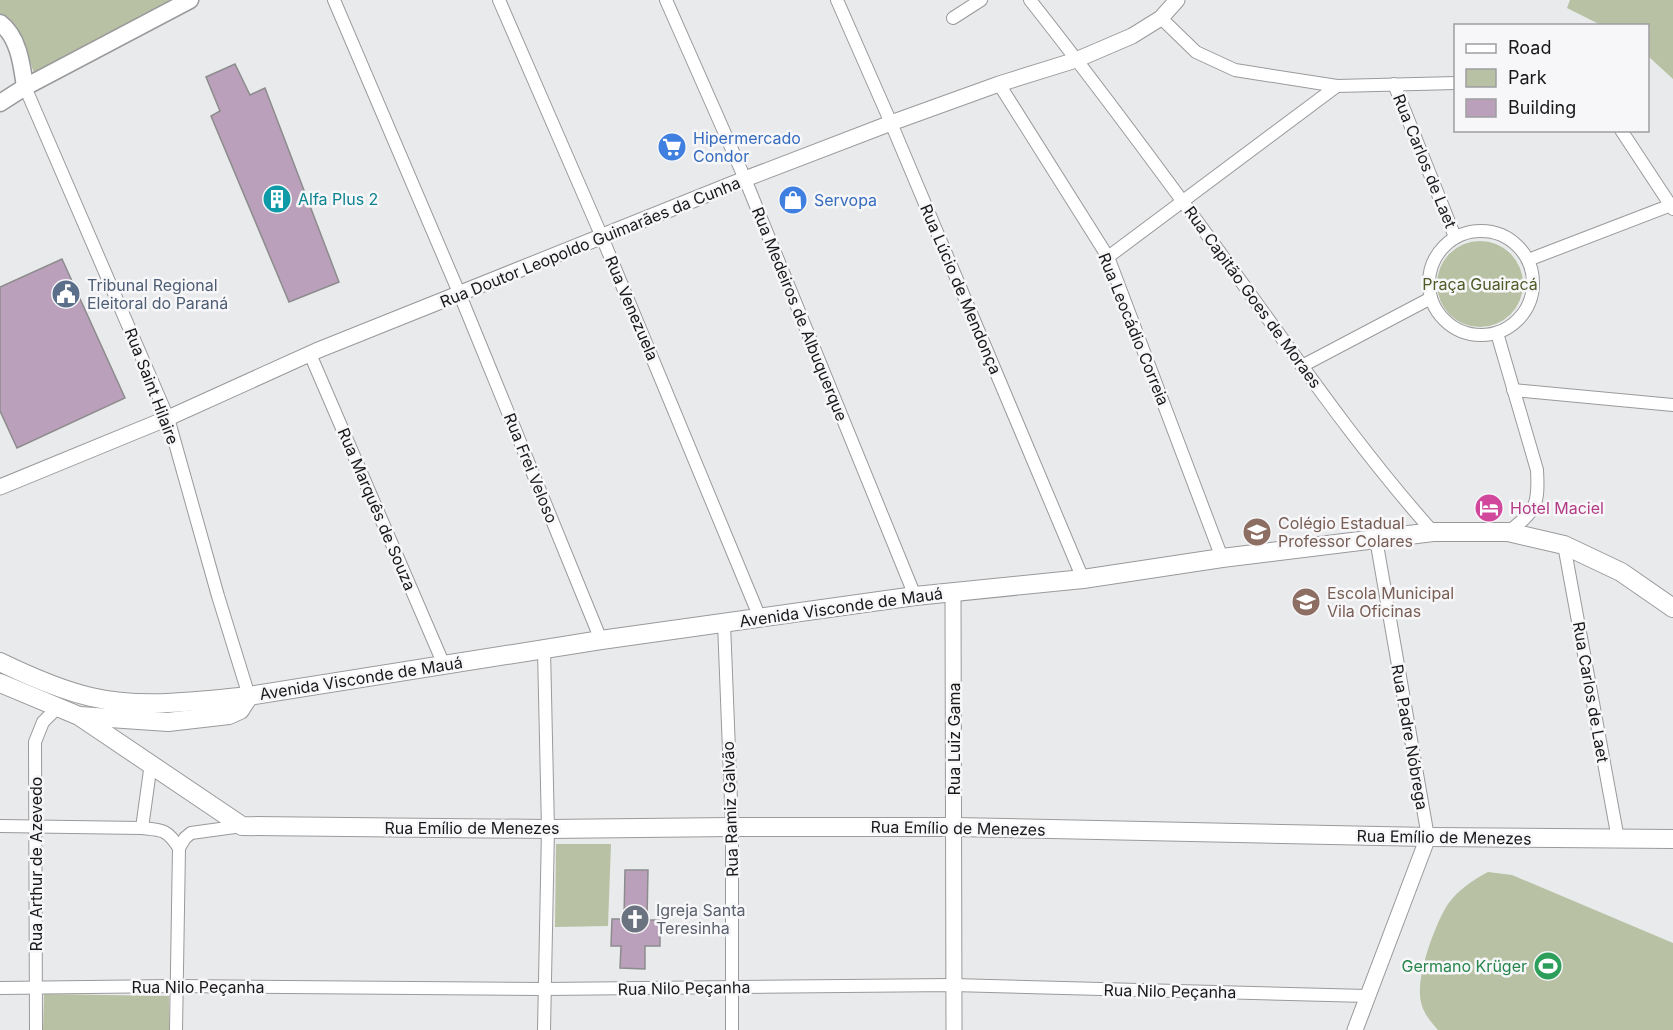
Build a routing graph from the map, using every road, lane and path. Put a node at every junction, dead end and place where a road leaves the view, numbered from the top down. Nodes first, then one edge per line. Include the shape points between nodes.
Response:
1 (190, 0) edge
2 (334, 0) edge
3 (499, 0) edge
4 (666, 0) edge
5 (837, 0) edge
6 (981, 0) edge
7 (1030, 0) edge
8 (1177, 0) edge
9 (953, 18) dead end
10 (1161, 18) junction
11 (0, 23) edge
12 (1076, 60) junction
13 (1454, 83) edge
14 (999, 84) junction
15 (1394, 84) junction
16 (1337, 86) junction
17 (25, 87) junction
18 (0, 103) edge
19 (891, 123) junction
20 (1622, 132) edge
21 (745, 179) junction
22 (1183, 201) junction
23 (1672, 207) edge
24 (602, 237) junction
25 (1455, 237) junction
26 (1108, 257) junction
27 (1528, 260) junction
28 (460, 294) junction
29 (1431, 298) junction
30 (1497, 333) junction
31 (310, 354) junction
32 (1302, 366) junction
33 (1513, 390) junction
34 (1673, 405) edge
35 (168, 418) junction
36 (0, 487) edge
37 (1433, 532) junction
38 (1508, 532) junction
39 (1376, 539) junction
40 (1564, 545) junction
41 (1222, 558) junction
42 (1083, 579) junction
43 (953, 593) junction
44 (915, 596) junction
45 (1673, 608) edge
46 (760, 618) junction
47 (723, 623) junction
48 (601, 640) junction
49 (544, 650) junction
50 (0, 654) edge
51 (0, 662) edge
52 (444, 665) junction
53 (23, 673) junction
54 (0, 683) edge
55 (249, 696) junction
56 (58, 707) junction
57 (79, 716) junction
58 (151, 763) junction
59 (0, 826) edge
60 (242, 826) junction
61 (37, 827) junction
62 (732, 827) junction
63 (954, 827) junction
64 (142, 828) junction
65 (548, 829) junction
66 (1428, 837) junction
67 (1618, 839) junction
68 (1673, 839) edge
69 (178, 848) junction
70 (175, 986) junction
71 (953, 986) junction
72 (732, 987) junction
73 (0, 988) edge
74 (37, 988) junction
75 (545, 989) junction
76 (1367, 996) junction
77 (36, 1030) edge
78 (176, 1030) edge
79 (544, 1030) edge
80 (732, 1030) edge
81 (954, 1030) edge
82 (1355, 1030) edge

1 - 17 main road
2 - 28 street, Rua Frei Veloso
3 - 24 street, Rua Venezuela
4 - 21 street, Rua Medeiros de Albuquerque
5 - 19 street, Rua Lúcio de Mendonça
6 - 9 street
7 - 12 street, Rua Capitão Goes de Moraes
8 - 10 street, Rua Doutor Leopoldo Guimarães da Cunha
10 - 12 street, Rua Doutor Leopoldo Guimarães da Cunha via 1132,36
10 - 16 street via 1196,52 1235,70
11 - 17 main road via 13,40
12 - 14 street, Rua Doutor Leopoldo Guimarães da Cunha
12 - 22 street, Rua Capitão Goes de Moraes
13 - 15 street
14 - 19 street, Rua Doutor Leopoldo Guimarães da Cunha
14 - 26 street, Rua Leocádio Correia
15 - 16 street
15 - 25 street, Rua Carlos de Laet
16 - 22 street
17 - 18 main road
17 - 35 street, Rua Saint Hilaire
19 - 21 street, Rua Doutor Leopoldo Guimarães da Cunha
19 - 42 street, Rua Lúcio de Mendonça
20 - 23 street
21 - 24 street, Rua Doutor Leopoldo Guimarães da Cunha
21 - 44 street, Rua Medeiros de Albuquerque
22 - 26 street
22 - 32 street, Rua Capitão Goes de Moraes
23 - 27 street
24 - 28 street, Rua Doutor Leopoldo Guimarães da Cunha
24 - 46 street, Rua Venezuela
25 - 27 street via 1471,231 1505,236 1519,246
25 - 29 street via 1432,264
26 - 41 street, Rua Leocádio Correia
27 - 30 street via 1533,277 1532,295 1525,312 1513,325
28 - 31 street, Rua Doutor Leopoldo Guimarães da Cunha
28 - 48 street, Rua Frei Veloso
29 - 30 street via 1449,325 1464,333
29 - 32 street
30 - 33 street
31 - 35 street, Rua Doutor Leopoldo Guimarães da Cunha
31 - 52 street, Rua Marquês de Souza
32 - 37 street, Rua Capitão Goes de Moraes
33 - 34 street
33 - 38 street via 1537,470 1539,492 1534,508
35 - 36 street, Rua Doutor Leopoldo Guimarães da Cunha
35 - 55 street, Rua Saint Hilaire
37 - 38 main road, Avenida Visconde de Mauá
37 - 39 main road, Avenida Visconde de Mauá
38 - 40 main road, Avenida Visconde de Mauá
39 - 41 main road, Avenida Visconde de Mauá
39 - 66 street, Rua Padre Nóbrega
40 - 45 main road, Avenida Visconde de Mauá via 1621,572
40 - 67 street, Rua Carlos de Laet
41 - 42 main road, Avenida Visconde de Mauá
42 - 43 main road, Avenida Visconde de Mauá
43 - 44 main road, Avenida Visconde de Mauá
43 - 63 street, Rua Luiz Gama
44 - 46 main road, Avenida Visconde de Mauá
46 - 47 main road, Avenida Visconde de Mauá
47 - 48 main road, Avenida Visconde de Mauá
47 - 62 street, Rua Ramiz Galvão
48 - 49 main road, Avenida Visconde de Mauá
49 - 52 main road, Avenida Visconde de Mauá
49 - 65 street
50 - 53 main road
51 - 53 main road, Avenida Visconde de Mauá
52 - 55 main road, Avenida Visconde de Mauá
53 - 55 main road, Avenida Visconde de Mauá via 92,697 139,703
54 - 56 main road
55 - 57 main road via 240,710 229,715 168,722
56 - 57 main road
56 - 61 street, Rua Arthur de Azevedo via 43,722 35,742
57 - 58 main road
58 - 60 main road
58 - 64 street
59 - 61 street
60 - 65 main road, Rua Emílio de Menezes
60 - 69 street, Rua Emílio de Menezes via 191,833
61 - 64 street
61 - 74 street, Rua Arthur de Azevedo
62 - 63 main road, Rua Emílio de Menezes
62 - 65 main road, Rua Emílio de Menezes
62 - 72 street, Rua Ramiz Galvão
63 - 66 main road, Rua Emílio de Menezes
63 - 71 street, Rua Luiz Gama
64 - 69 street via 163,830
65 - 75 street
66 - 67 main road, Rua Emílio de Menezes
66 - 76 street
67 - 68 main road, Rua Emílio de Menezes
69 - 70 street
70 - 74 street, Rua Nilo Peçanha
70 - 75 street, Rua Nilo Peçanha
70 - 78 street
71 - 72 street, Rua Nilo Peçanha
71 - 76 street, Rua Nilo Peçanha
71 - 81 street, Rua Luiz Gama
72 - 75 street, Rua Nilo Peçanha
72 - 80 street, Rua Ramiz Galvão
73 - 74 street, Rua Nilo Peçanha
74 - 77 street, Rua Arthur de Azevedo
75 - 79 street
76 - 82 street

